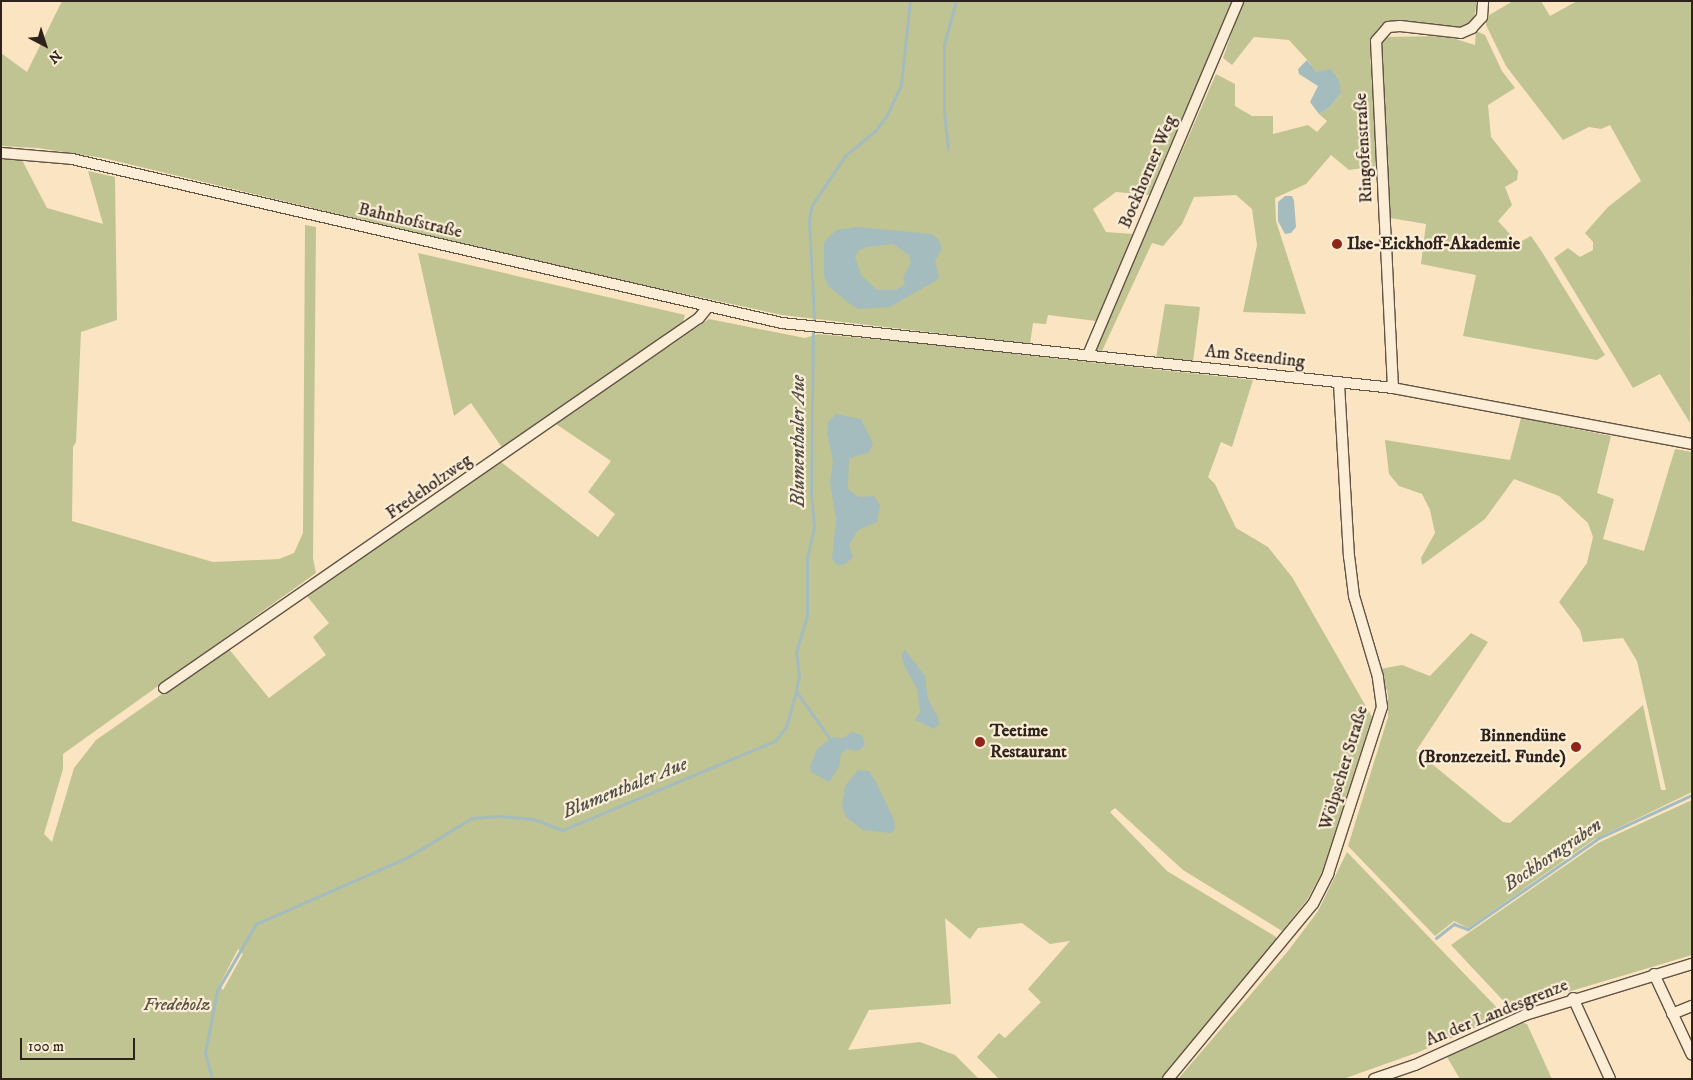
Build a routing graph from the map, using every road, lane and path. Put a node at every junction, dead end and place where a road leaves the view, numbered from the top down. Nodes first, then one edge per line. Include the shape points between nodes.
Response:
1 (1238, 1) edge
2 (1483, 1) edge
3 (1, 153) edge
4 (708, 307) junction
5 (812, 326) joint
6 (1088, 355) junction
7 (1339, 382) junction
8 (1392, 388) junction
9 (1692, 444) edge
10 (164, 688) dead end
11 (1692, 964) edge
12 (1654, 974) junction
13 (1573, 998) junction
14 (1692, 1006) edge
15 (1672, 1014) junction
16 (1692, 1056) edge
17 (1168, 1079) edge
18 (1374, 1079) edge
19 (1610, 1079) edge

1 - 6 street, Bockhorner Weg
2 - 8 street, Ringofenstraße via 1482,17 1472,28 1461,33 1388,27 1376,41
3 - 4 street, Bahnhofstraße via 72,159
4 - 5 street, Bahnhofstraße
4 - 10 street, Fredeholzweg via 692,324
5 - 6 street, Am Steending
6 - 7 street, Am Steending
7 - 8 street, Am Steending
7 - 17 street, Wölpscher Straße via 1352,577 1378,677 1382,707 1328,874 1313,904
8 - 9 street, Am Steending
11 - 12 street, An der Landesgrenze
12 - 13 street, An der Landesgrenze
12 - 15 street
13 - 18 street, An der Landesgrenze
13 - 19 street
14 - 15 street
15 - 16 street

